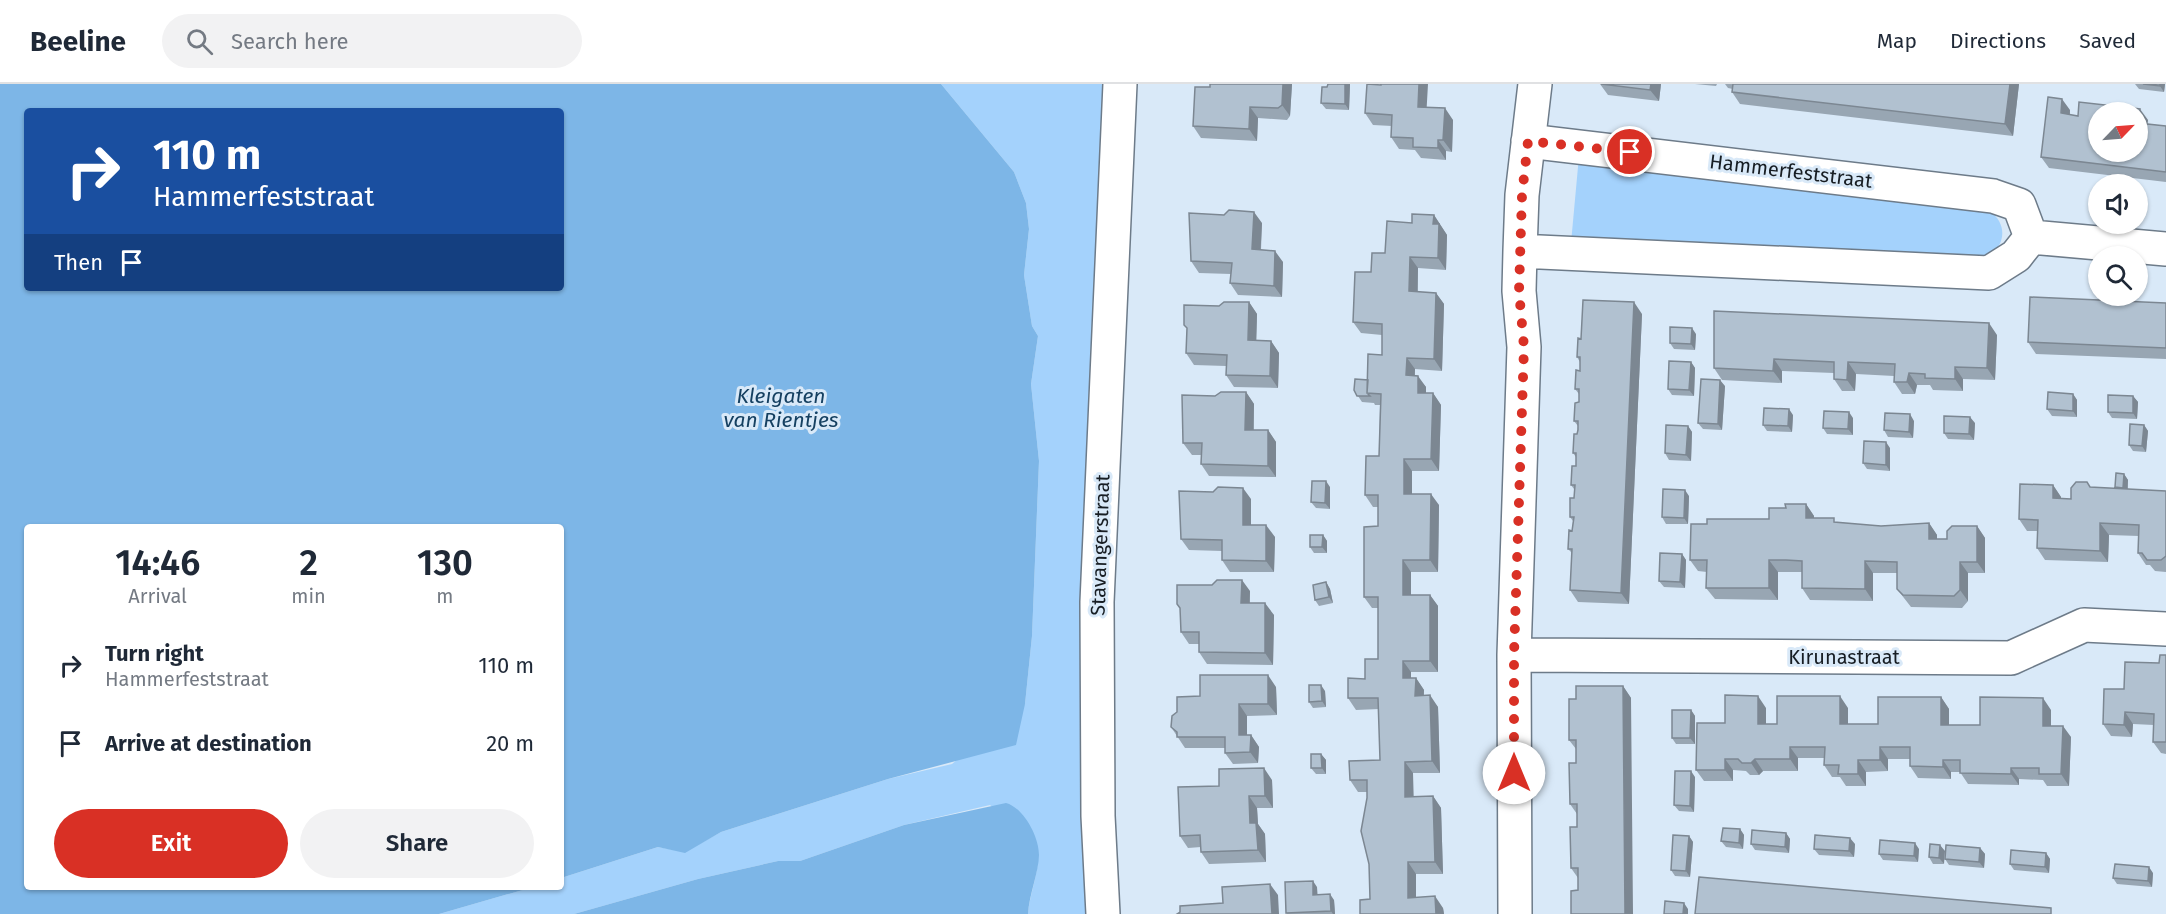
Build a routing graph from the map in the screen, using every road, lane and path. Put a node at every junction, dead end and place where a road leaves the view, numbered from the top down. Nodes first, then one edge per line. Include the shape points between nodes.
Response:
1 (1120, 84) edge
2 (1535, 84) edge
3 (1528, 141) junction
4 (2031, 237) junction
5 (2166, 249) edge
6 (1520, 251) junction
7 (2166, 629) edge
8 (1514, 655) junction
9 (1103, 914) edge
10 (1515, 914) edge

1 - 9 street, Stavangerstraat via 1097,602 1098,816
2 - 3 street
3 - 4 street, Hammerfeststraat via 1993,196 2019,205
3 - 6 street
4 - 5 street
4 - 6 street via 2016,256 1989,273
6 - 8 street via 1524,347
7 - 8 street, Kirunastraat via 2084,625 2011,658
8 - 10 street

